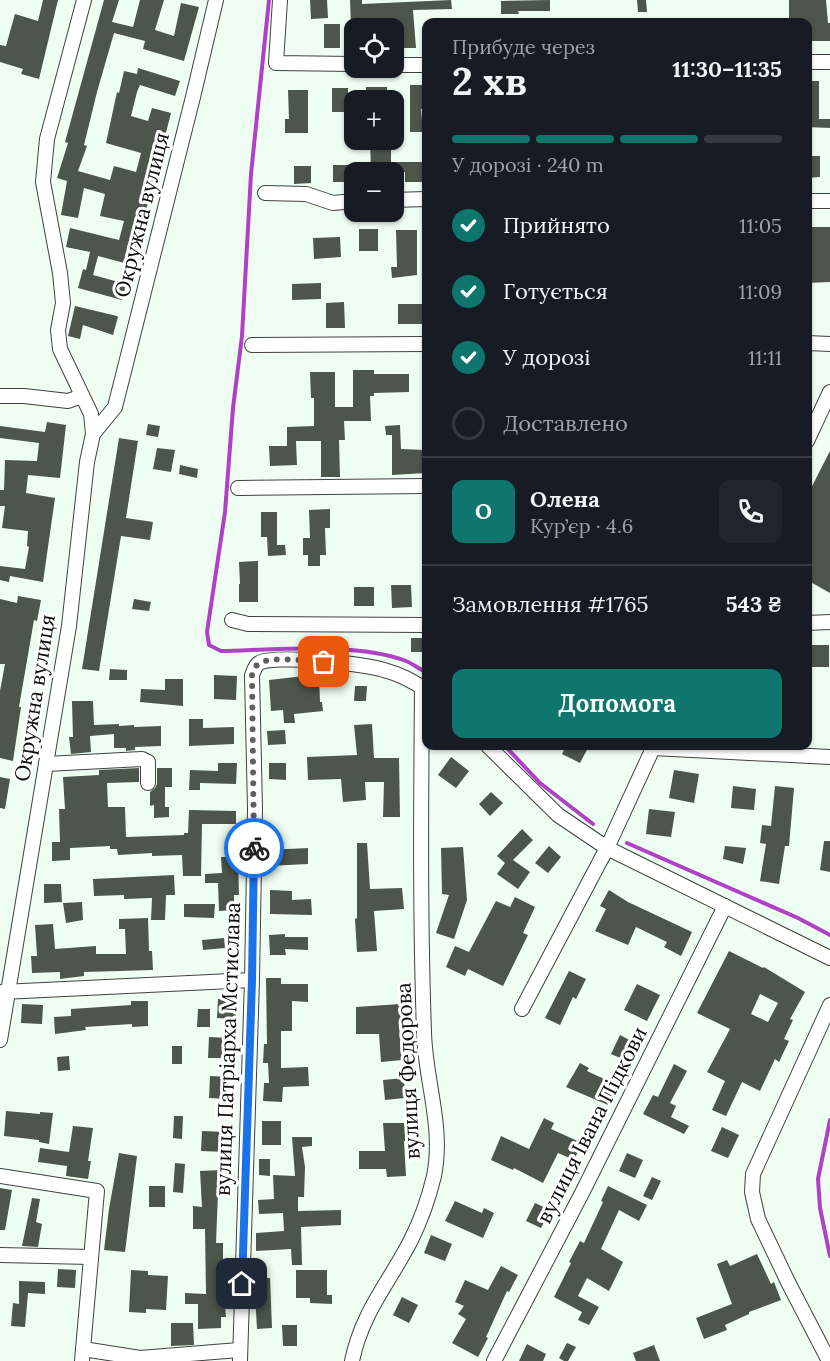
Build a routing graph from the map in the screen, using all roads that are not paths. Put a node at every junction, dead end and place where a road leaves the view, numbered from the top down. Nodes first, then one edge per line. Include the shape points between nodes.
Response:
1 (84, 0) edge
2 (216, 0) edge
3 (280, 0) edge
4 (812, 62) edge
5 (830, 62) edge
6 (344, 64) edge
7 (404, 65) edge
8 (422, 65) edge
9 (265, 193) dead end
10 (422, 199) edge
11 (404, 200) edge
12 (344, 201) edge
13 (812, 201) edge
14 (830, 201) edge
15 (812, 343) edge
16 (422, 344) edge
17 (830, 344) edge
18 (252, 345) dead end
19 (830, 392) edge
20 (0, 396) edge
21 (82, 396) junction
22 (812, 430) edge
23 (93, 434) junction
24 (422, 486) edge
25 (238, 488) dead end
26 (232, 620) dead end
27 (830, 622) edge
28 (812, 623) edge
29 (422, 625) edge
30 (422, 688) edge
31 (422, 750) edge
32 (492, 750) edge
33 (653, 750) edge
34 (707, 750) edge
35 (830, 757) edge
36 (46, 764) junction
37 (148, 783) dead end
38 (607, 848) junction
39 (725, 906) junction
40 (830, 958) edge
41 (252, 980) junction
42 (4, 992) edge
43 (830, 1005) edge
44 (522, 1009) dead end
45 (0, 1040) edge
46 (0, 1176) edge
47 (0, 1255) edge
48 (91, 1257) junction
49 (82, 1355) edge
50 (239, 1356) edge
51 (139, 1359) edge
52 (352, 1361) edge
53 (494, 1361) edge
54 (829, 1361) edge

1 - 21 street, Окружна вулиця via 47,139 44,182 63,303 58,330 60,349
2 - 23 street, Окружна вулиця via 115,407
3 - 6 street via 276,63
4 - 5 street
7 - 8 street
9 - 12 street via 306,194
10 - 11 street
13 - 14 street
15 - 17 street
16 - 18 street
19 - 22 street
20 - 21 street via 68,401
21 - 23 street, Окружна вулиця via 91,414
23 - 36 street, Окружна вулиця via 69,626
24 - 25 street
26 - 29 street via 248,624
27 - 28 street
30 - 41 street, вулиця Патріарха Мстислава via 402,675 361,665 276,660 256,666 252,675 255,809
31 - 52 street, вулиця Федорова via 424,1035 437,1151 423,1211 411,1240 364,1320
32 - 38 street via 558,815
33 - 38 street
34 - 35 street
36 - 37 street via 142,759 148,762
36 - 42 street, Окружна вулиця
38 - 39 street
38 - 44 street
39 - 40 street
39 - 53 street, вулиця Івана Підкови
41 - 42 street
41 - 50 street, вулиця Патріарха Мстислава
42 - 45 street, Окружна вулиця
43 - 54 street via 753,1174 752,1192 758,1219
46 - 48 street via 97,1191
47 - 48 street
48 - 49 street
49 - 51 street
50 - 51 street

